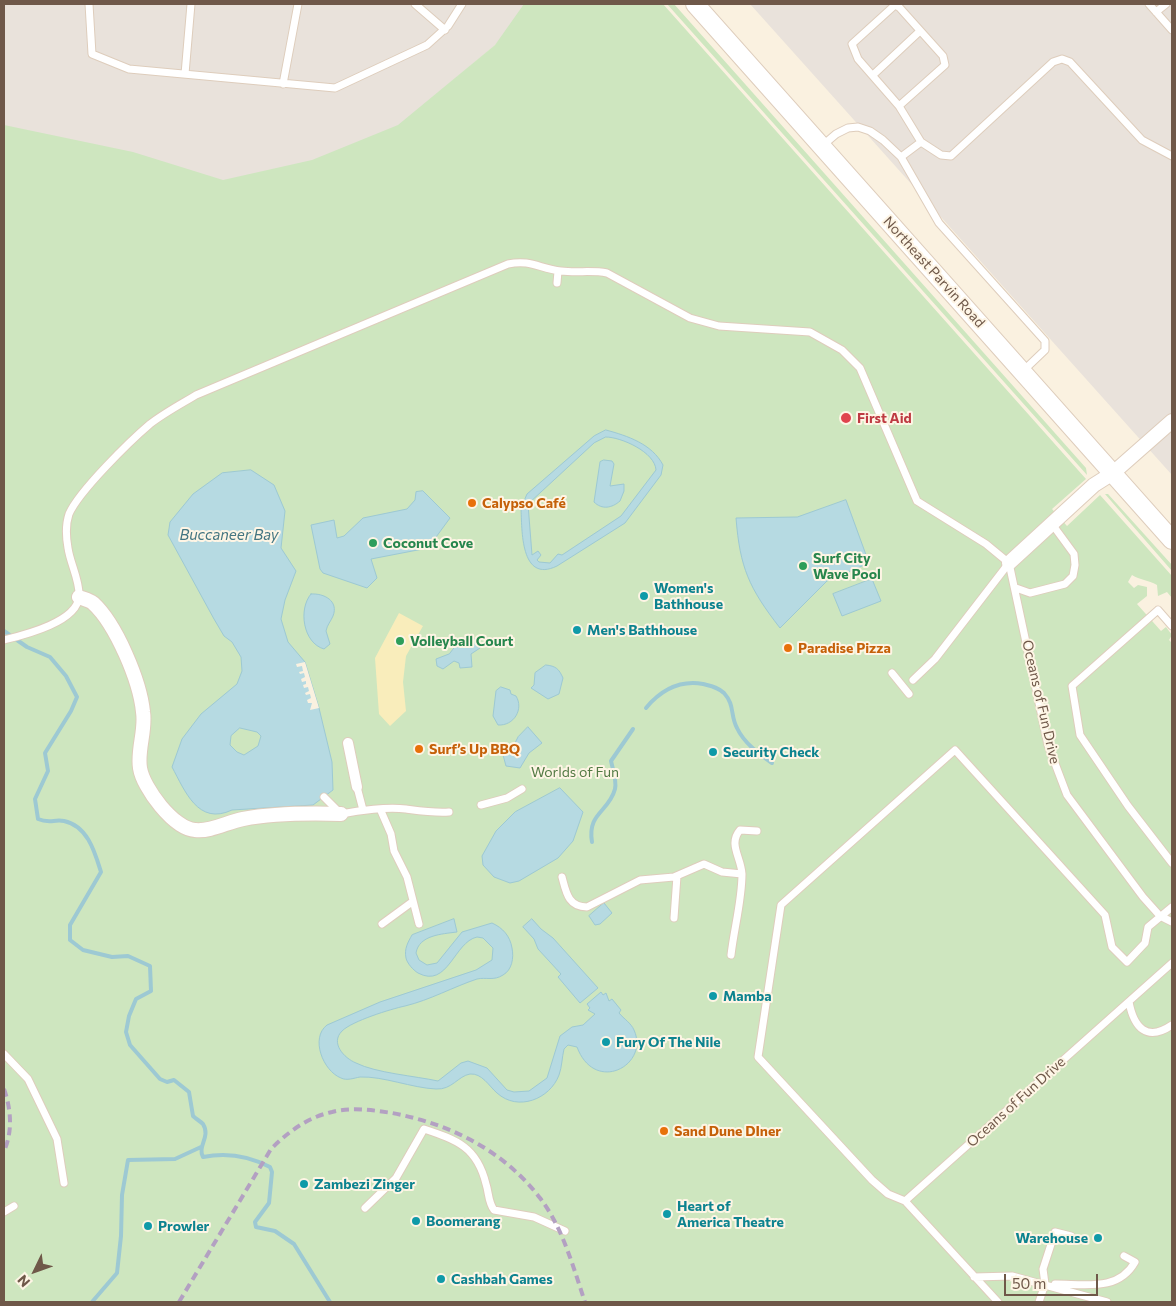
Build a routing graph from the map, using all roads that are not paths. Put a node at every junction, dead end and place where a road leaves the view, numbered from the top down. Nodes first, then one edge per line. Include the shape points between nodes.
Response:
1 (89, 4) edge
2 (192, 4) edge
3 (298, 4) edge
4 (415, 4) edge
5 (462, 4) edge
6 (695, 4) edge
7 (1148, 4) edge
8 (1166, 4) edge
9 (1156, 12) junction
10 (444, 30) junction
11 (1172, 30) edge
12 (920, 31) junction
13 (185, 74) junction
14 (873, 76) junction
15 (284, 84) junction
16 (900, 106) junction
17 (921, 142) junction
18 (822, 146) junction
19 (1172, 156) edge
20 (902, 157) junction
21 (558, 271) junction
22 (557, 283) dead end
23 (1023, 372) junction
24 (1172, 421) edge
25 (1113, 473) junction
26 (1052, 524) junction
27 (1172, 540) edge
28 (1009, 562) junction
29 (1016, 588) junction
30 (79, 597) junction
31 (1172, 626) edge
32 (4, 640) edge
33 (892, 673) dead end
34 (913, 680) dead end
35 (910, 694) dead end
36 (348, 744) dead end
37 (357, 787) joint
38 (522, 789) dead end
39 (324, 797) dead end
40 (481, 805) dead end
41 (362, 810) junction
42 (381, 810) junction
43 (449, 812) dead end
44 (340, 814) junction
45 (756, 831) dead end
46 (1172, 863) edge
47 (742, 874) junction
48 (677, 876) junction
49 (562, 877) dead end
50 (412, 902) junction
51 (1172, 907) edge
52 (1160, 916) junction
53 (674, 918) dead end
54 (1172, 922) edge
55 (382, 924) dead end
56 (419, 924) dead end
57 (731, 955) dead end
58 (1172, 963) edge
59 (1129, 1002) junction
60 (1172, 1025) edge
61 (4, 1054) edge
62 (64, 1184) dead end
63 (905, 1201) junction
64 (14, 1206) dead end
65 (365, 1208) dead end
66 (4, 1212) edge
67 (565, 1231) dead end
68 (1071, 1236) dead end
69 (1124, 1256) dead end
70 (974, 1277) junction
71 (1045, 1284) junction
72 (998, 1302) edge
73 (1039, 1302) edge
74 (1107, 1302) edge

1 - 13 lane via 92,54 129,69
2 - 13 lane
3 - 15 lane
4 - 10 lane
5 - 10 lane
6 - 18 street, Northeast Parvin Road
7 - 9 lane
8 - 9 lane
9 - 11 lane
10 - 15 lane via 427,45 335,88
12 - 14 lane
12 - 14 lane via 895,5 852,44 858,59
12 - 16 lane via 943,56 945,65
13 - 15 lane
14 - 16 lane
16 - 17 lane
17 - 19 lane via 941,155 951,156 1053,62 1062,59 1070,62 1142,140
17 - 20 lane
18 - 20 lane via 836,134 858,127 870,131
18 - 23 street, Northeast Parvin Road
20 - 23 lane via 939,223 1045,341 1045,350
21 - 22 lane
21 - 28 lane via 594,270 608,274 690,318 719,326 810,332 827,340 860,368 917,501
21 - 30 lane via 532,262 508,264 196,395 150,424 91,482 69,515 66,533
23 - 25 street, Northeast Parvin Road
24 - 25 street
25 - 26 street via 1094,485
25 - 27 street, Northeast Parvin Road
26 - 28 street
26 - 29 lane via 1074,554 1073,576 1065,584 1030,593
28 - 29 lane, Oceans of Fun Drive
28 - 34 lane via 935,659
29 - 52 lane, Oceans of Fun Drive via 1048,745 1058,776 1067,796
30 - 32 lane via 75,608 59,621
30 - 44 street via 92,602 108,622 138,687 144,713 140,768 151,792 175,822 195,830 270,814
31 - 46 lane via 1158,610 1072,686 1080,734 1117,791
33 - 35 lane
36 - 37 street
37 - 41 lane
38 - 40 lane via 507,798
39 - 44 lane
41 - 42 lane
41 - 44 lane
42 - 43 lane via 404,809 431,814
42 - 50 lane via 394,851 407,877
45 - 47 lane via 740,830 734,838
47 - 48 lane via 722,872 704,864
47 - 57 lane
48 - 49 lane via 640,880 587,907 578,907 571,902
48 - 53 lane
50 - 55 lane
50 - 56 lane
51 - 52 lane
52 - 54 lane, Oceans of Fun Drive
52 - 63 lane via 1148,927 1144,943 1127,962 1112,947 1105,914 955,750 781,905 758,1057 872,1180 888,1194
58 - 59 lane, Oceans of Fun Drive
59 - 60 lane via 1132,1017 1139,1028 1160,1032
59 - 63 lane, Oceans of Fun Drive
61 - 62 lane via 28,1079 57,1139
63 - 70 lane
64 - 66 lane
65 - 67 lane via 396,1178 424,1129 454,1139 467,1148 479,1164 494,1210 534,1217
68 - 71 lane via 1055,1232 1043,1268
69 - 71 lane via 1135,1262 1129,1273 1110,1284
70 - 71 lane via 1012,1276
70 - 72 lane
71 - 73 lane
71 - 74 lane

